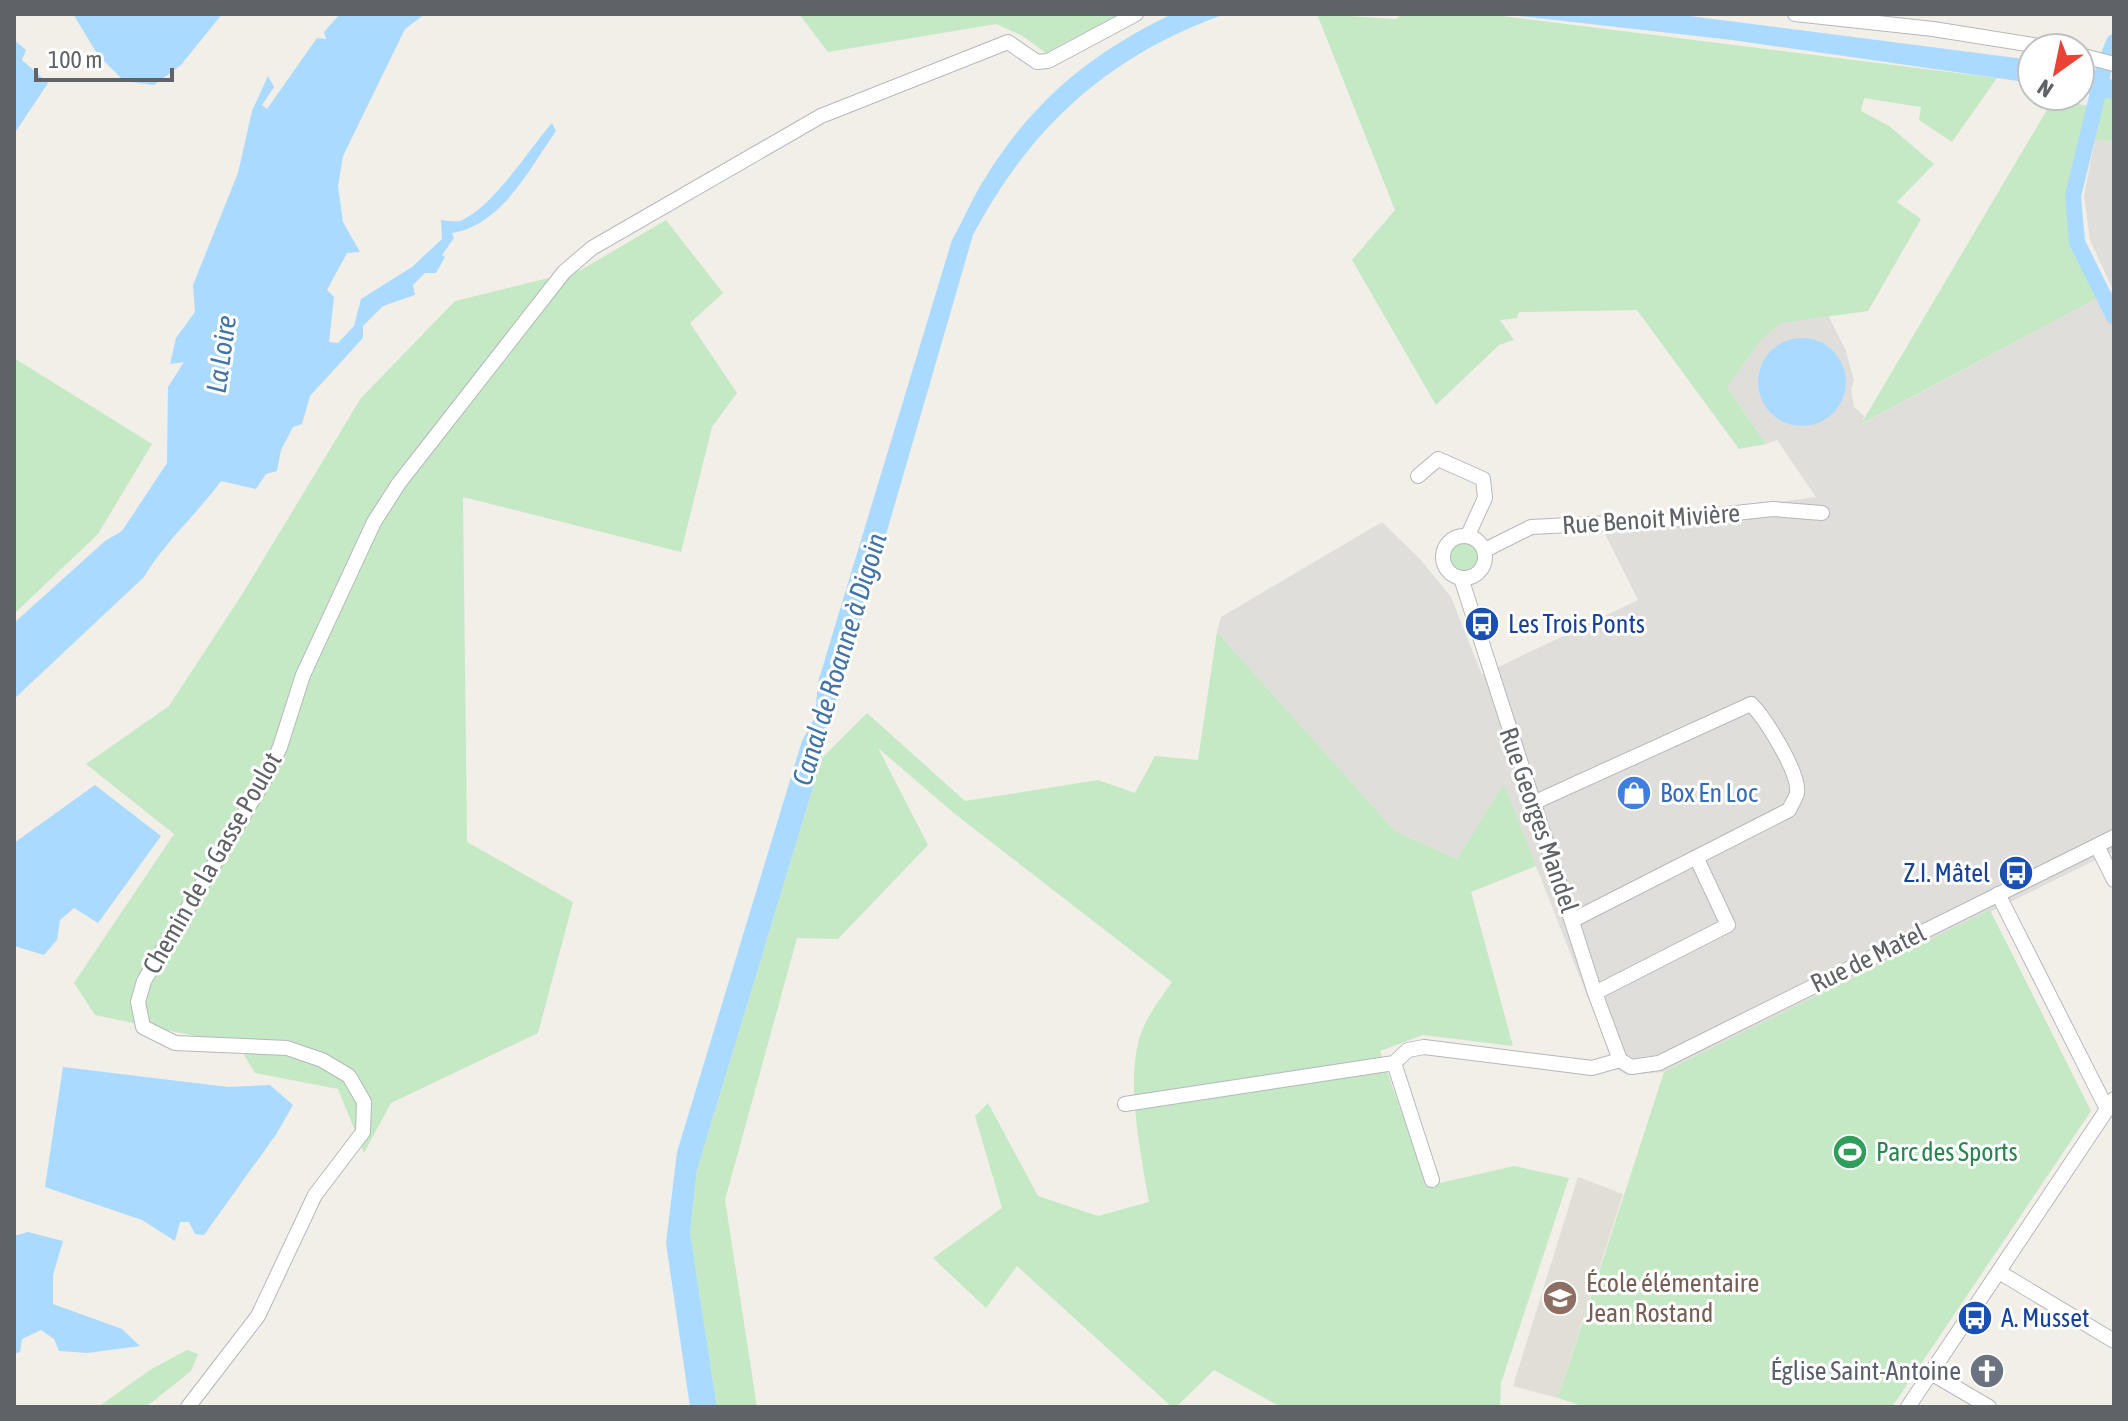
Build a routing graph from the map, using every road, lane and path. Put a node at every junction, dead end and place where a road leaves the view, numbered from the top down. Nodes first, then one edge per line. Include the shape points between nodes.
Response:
1 (1136, 14) edge
2 (1795, 14) edge
3 (2016, 42) edge
4 (1418, 476) dead end
5 (1822, 513) dead end
6 (1468, 535) junction
7 (1485, 550) junction
8 (1461, 578) junction
9 (1533, 803) junction
10 (2114, 837) edge
11 (2097, 846) junction
12 (1697, 859) junction
13 (2114, 880) edge
14 (1998, 894) junction
15 (1573, 920) junction
16 (1595, 993) junction
17 (1620, 1060) junction
18 (1394, 1063) junction
19 (1125, 1104) dead end
20 (2111, 1104) edge
21 (1432, 1180) dead end
22 (1999, 1272) junction
23 (2114, 1341) edge
24 (1931, 1373) junction
25 (188, 1407) edge
26 (1908, 1407) edge
27 (1989, 1407) edge

1 - 25 street, Chemin de la Gasse Poulot via 1048,61 1037,62 1008,42 821,116 592,248 564,272 399,483 374,522 309,660 264,781 144,981 138,1002 143,1027 175,1043 287,1048 349,1076 364,1102 363,1132 315,1195 258,1316
2 - 3 street
4 - 6 street via 1438,459 1483,479 1485,498
5 - 7 street, Rue Benoit Mivière via 1773,509 1531,527
6 - 7 street
6 - 8 street, Rue Georges Mandel via 1447,543 1443,557 1448,571
7 - 8 street via 1478,573
8 - 9 street, Rue Georges Mandel
9 - 12 street via 1751,704 1764,717 1795,778 1797,793 1789,810
9 - 15 street, Rue Georges Mandel
10 - 11 street, Rue de Matel
11 - 13 street
11 - 14 street, Rue de Matel
12 - 15 street
12 - 16 street via 1728,925
14 - 17 street, Rue de Matel via 1659,1063 1631,1067
14 - 20 street
15 - 16 street, Rue Georges Mandel
16 - 17 street, Rue Georges Mandel
17 - 18 street, Rue de Matel via 1592,1068 1424,1047 1408,1050
18 - 19 street, Rue de Matel
18 - 21 street
20 - 22 street
22 - 23 street
22 - 24 street
24 - 26 street
24 - 27 street

